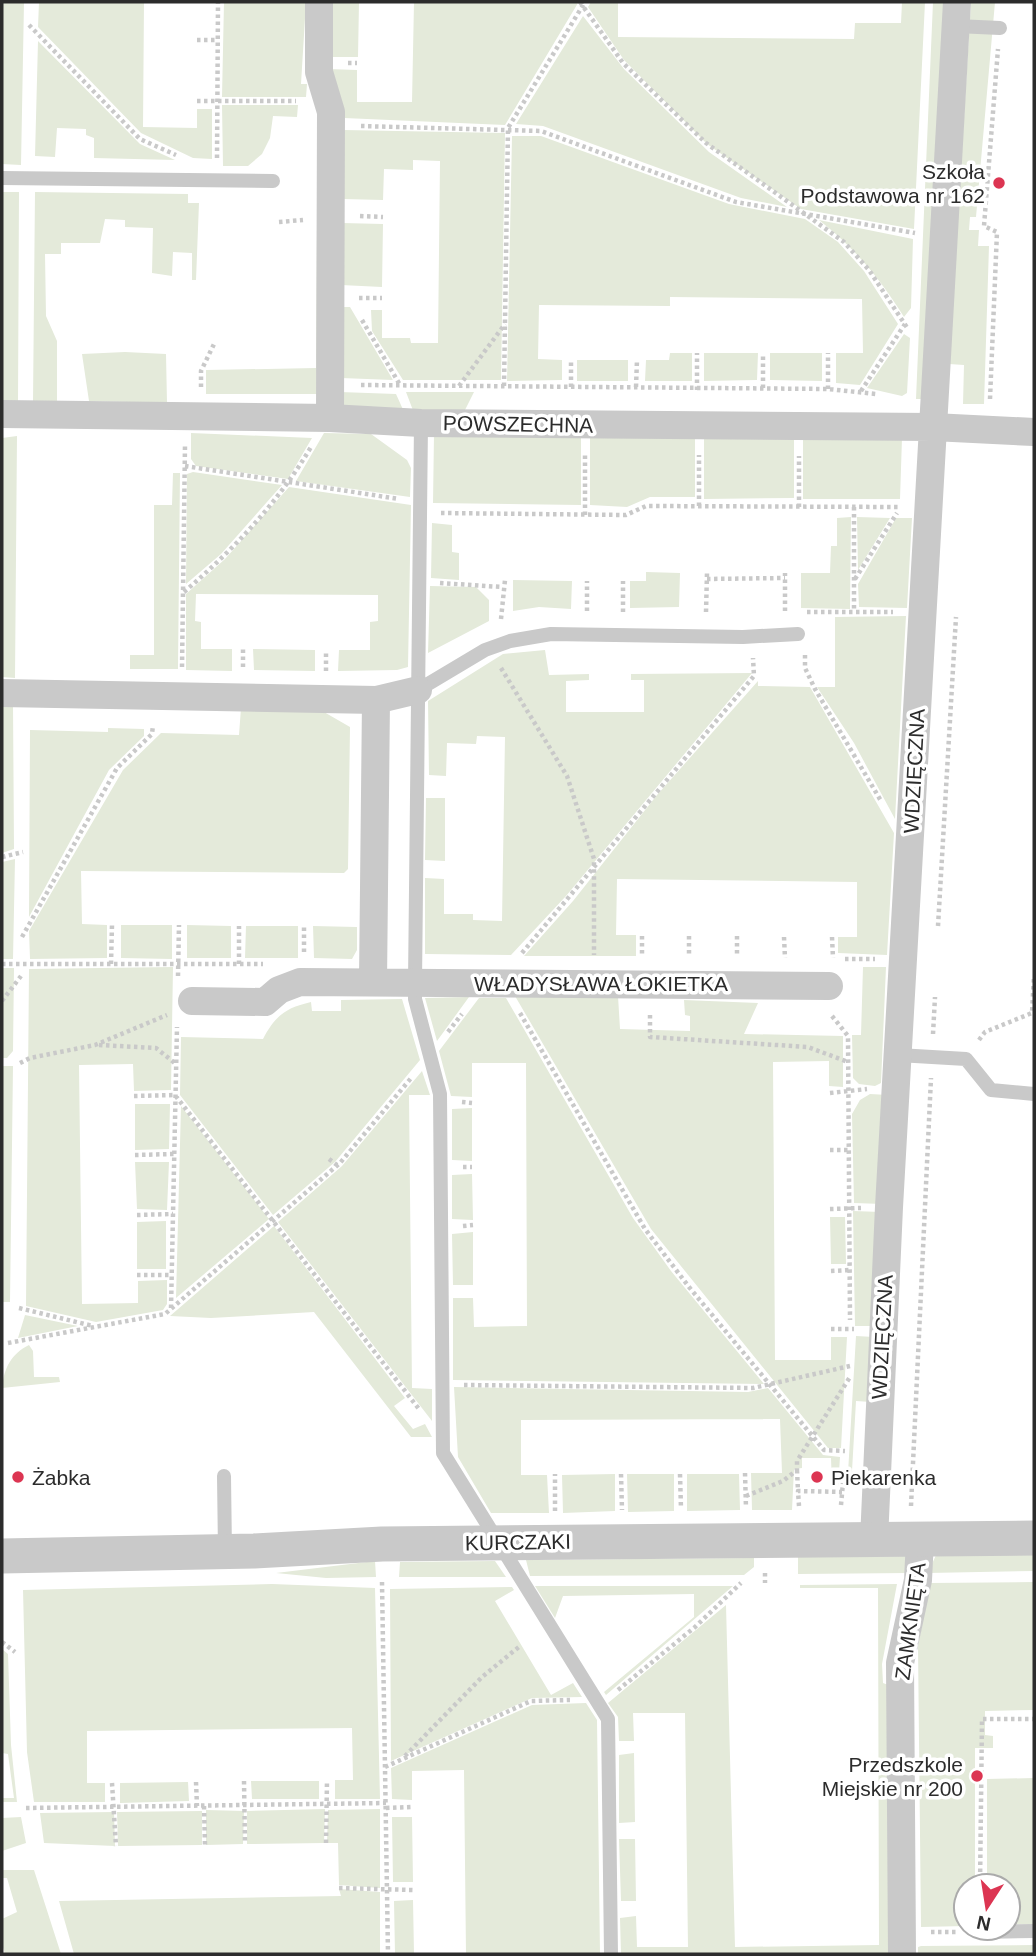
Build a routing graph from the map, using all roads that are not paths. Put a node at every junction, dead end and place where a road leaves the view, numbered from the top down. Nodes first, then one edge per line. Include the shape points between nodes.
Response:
1 (319, 2) edge
2 (957, 14) edge
3 (1000, 28) road end
4 (2, 178) edge
5 (273, 181) dead end
6 (2, 414) edge
7 (330, 418) junction
8 (417, 423) junction
9 (933, 427) junction
10 (1034, 432) edge
11 (803, 634) road end
12 (418, 690) junction
13 (2, 693) edge
14 (376, 700) junction
15 (831, 972) road end
16 (373, 982) junction
17 (415, 983) junction
18 (182, 1000) road end
19 (898, 1055) junction
20 (1034, 1094) edge
21 (224, 1476) dead end
22 (915, 1527) junction
23 (1034, 1538) edge
24 (874, 1540) junction
25 (498, 1543) junction
26 (225, 1552) junction
27 (2, 1556) edge
28 (902, 1944) edge
29 (611, 1954) edge

1 - 7 street via 319,72 330,113
2 - 3 lane
2 - 9 street, WDZIĘCZNA
4 - 5 lane
6 - 7 street, POWSZECHNA via 193,406
7 - 8 street, POWSZECHNA
8 - 9 street, POWSZECHNA
8 - 12 lane via 421,508
9 - 10 street, POWSZECHNA
9 - 19 street, WDZIĘCZNA via 914,508
11 - 12 lane via 551,634 491,648
12 - 14 street
12 - 17 lane
13 - 14 street
14 - 16 street
15 - 17 street, WŁADYSŁAWA ŁOKIETKA via 647,971 495,983
16 - 17 street, WŁADYSŁAWA ŁOKIETKA
16 - 18 street, WŁADYSŁAWA ŁOKIETKA via 300,982 265,1002
17 - 25 lane via 440,1094 443,1453
19 - 20 lane via 966,1059 991,1090
19 - 24 street, WDZIĘCZNA
21 - 26 lane
22 - 23 street, KURCZAKI
22 - 24 street, KURCZAKI
22 - 28 street, ZAMKNIĘTA via 918,1580 900,1663
24 - 25 street, KURCZAKI
25 - 26 street, KURCZAKI
25 - 29 lane via 608,1719
26 - 27 street, KURCZAKI

